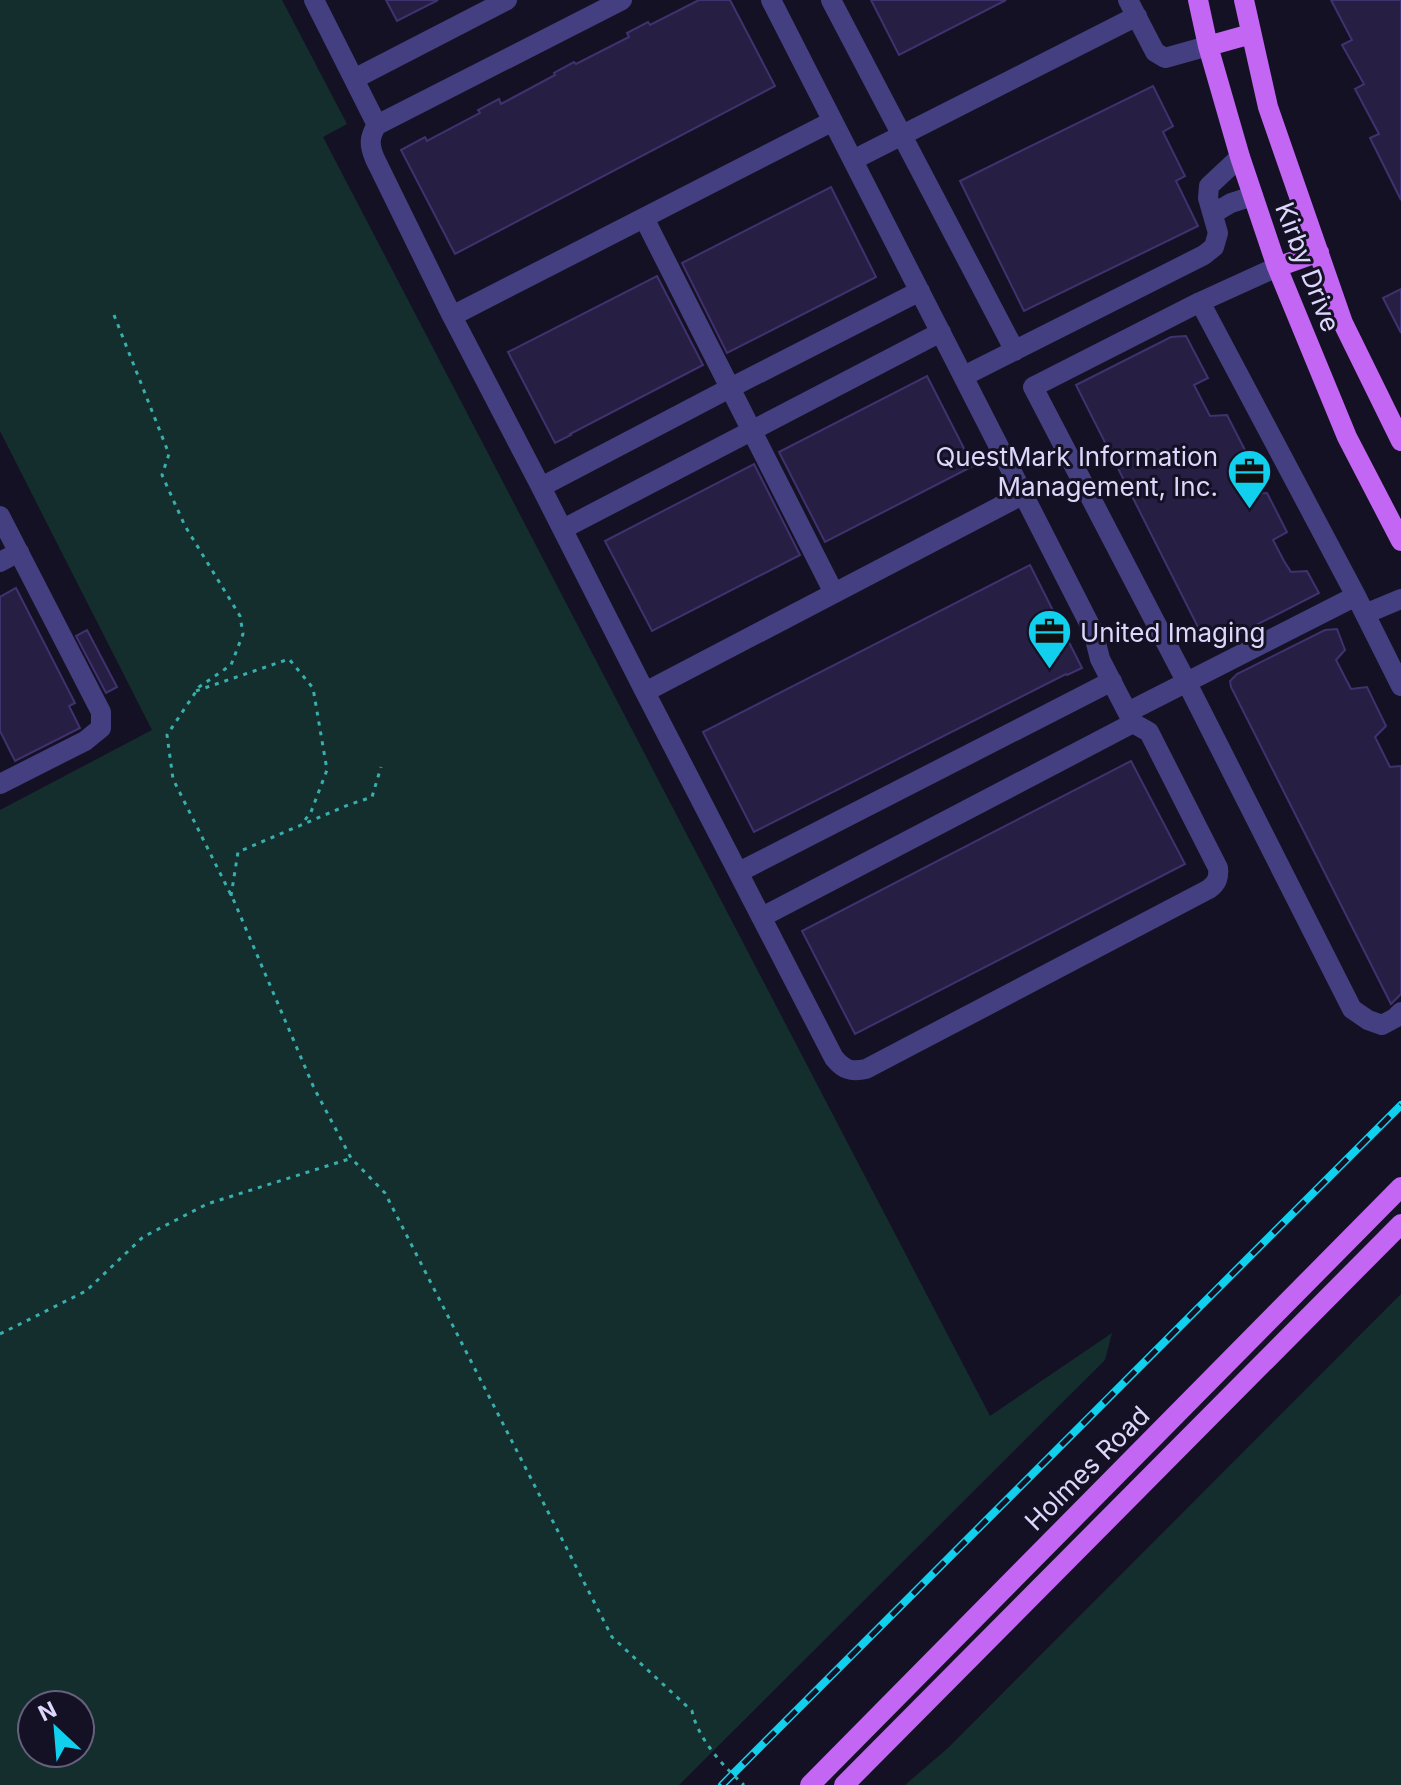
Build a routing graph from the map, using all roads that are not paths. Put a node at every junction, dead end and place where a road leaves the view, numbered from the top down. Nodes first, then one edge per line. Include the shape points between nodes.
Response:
1 (314, 0) edge
2 (507, 0) edge
3 (622, 0) edge
4 (771, 0) edge
5 (831, 0) edge
6 (1198, 0) edge
7 (1244, 0) edge
8 (1132, 8) edge
9 (1251, 34) junction
10 (1208, 46) junction
11 (354, 79) junction
12 (833, 121) junction
13 (377, 125) junction
14 (902, 135) junction
15 (1240, 157) junction
16 (853, 160) junction
17 (1253, 196) junction
18 (1214, 213) junction
19 (644, 218) junction
20 (1319, 252) junction
21 (1277, 267) junction
22 (920, 291) junction
23 (1200, 302) junction
24 (452, 316) junction
25 (941, 332) junction
26 (1015, 351) junction
27 (964, 376) junction
28 (730, 388) junction
29 (752, 431) junction
30 (1401, 441) edge
31 (541, 487) junction
32 (1024, 494) junction
33 (0, 516) edge
34 (563, 529) junction
35 (1401, 541) edge
36 (19, 552) junction
37 (0, 562) edge
38 (834, 593) junction
39 (1401, 599) edge
40 (1360, 605) junction
41 (1112, 681) junction
42 (1187, 683) junction
43 (1401, 686) edge
44 (645, 692) junction
45 (1130, 718) junction
46 (0, 784) edge
47 (739, 872) junction
48 (762, 917) junction
49 (1401, 1012) edge
50 (1401, 1187) edge
51 (1401, 1224) edge
52 (810, 1785) edge
53 (844, 1785) edge

1 - 11 lane
2 - 11 lane
3 - 13 lane
4 - 12 lane
5 - 14 lane
6 - 10 main road, Kirby Drive
7 - 9 main road, Kirby Drive
8 - 10 lane via 1155,52 1165,58
8 - 14 lane
9 - 10 main road
9 - 20 main road, Kirby Drive via 1268,107
10 - 15 main road, Kirby Drive
11 - 13 lane
12 - 16 lane
12 - 19 lane
13 - 24 lane via 370,147
14 - 16 lane
14 - 26 lane
15 - 17 main road, Kirby Drive
15 - 18 lane via 1209,186
16 - 22 lane
17 - 18 lane
17 - 21 main road, Kirby Drive
18 - 26 lane via 1218,233 1214,247 1204,255
19 - 24 lane
19 - 28 lane
20 - 21 main road
20 - 30 main road, Kirby Drive via 1343,323
21 - 23 lane
21 - 35 main road, Kirby Drive via 1347,437
22 - 25 lane
22 - 28 lane
23 - 40 lane
23 - 42 lane via 1033,387
24 - 31 lane
25 - 27 lane
25 - 29 lane
26 - 27 lane
27 - 32 lane
28 - 29 lane
28 - 31 lane
29 - 34 lane
29 - 38 lane
31 - 34 lane
32 - 38 lane
32 - 41 lane via 1093,631
33 - 36 lane
34 - 44 lane
36 - 37 lane
36 - 46 lane via 95,699 101,728
38 - 44 lane
39 - 40 lane
40 - 42 lane
40 - 43 lane
41 - 45 lane
41 - 47 lane
42 - 45 lane
42 - 49 lane via 1352,1009 1382,1025
44 - 47 lane
45 - 48 lane
45 - 48 lane via 1149,732 1218,868 1216,884 1209,889 866,1069 848,1070 834,1058
47 - 48 lane
50 - 52 main road, Holmes Road
51 - 53 main road, Holmes Road

